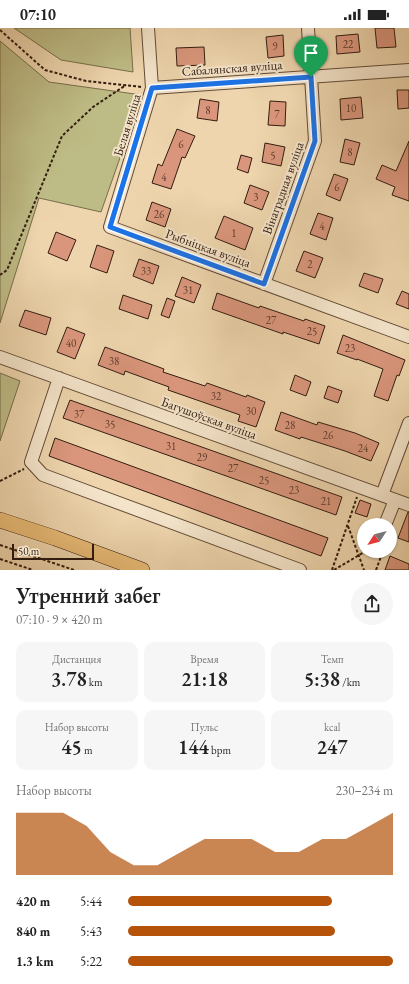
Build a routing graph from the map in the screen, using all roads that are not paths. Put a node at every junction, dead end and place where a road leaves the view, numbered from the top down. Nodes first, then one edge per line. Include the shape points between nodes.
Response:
1 (148, 28) edge
2 (308, 28) edge
3 (409, 70) edge
4 (311, 77) junction
5 (152, 88) junction
6 (110, 227) joint
7 (264, 284) junction
8 (409, 337) edge
9 (0, 357) edge
10 (59, 378) junction
11 (409, 423) edge
12 (382, 495) junction
13 (395, 500) junction
14 (409, 505) edge
15 (388, 518) edge
16 (0, 520) edge
17 (142, 570) edge
18 (300, 570) edge

1 - 5 street, Белая вуліца
2 - 4 street, Вінаградная вуліца
3 - 4 street, Сабалянская вуліца
4 - 5 street, Сабалянская вуліца
4 - 7 street, Вінаградная вуліца via 315,141
5 - 6 street, Белая вуліца
6 - 7 street, Рыбніцкая вуліца
7 - 8 street, Рыбніцкая вуліца
9 - 10 street, Багушоўская вуліца
10 - 12 street, Багушоўская вуліца
10 - 18 street via 30,462 43,475
11 - 12 street
12 - 13 street, Багушоўская вуліца
13 - 14 street, Багушоўская вуліца
13 - 15 street
16 - 17 main road

